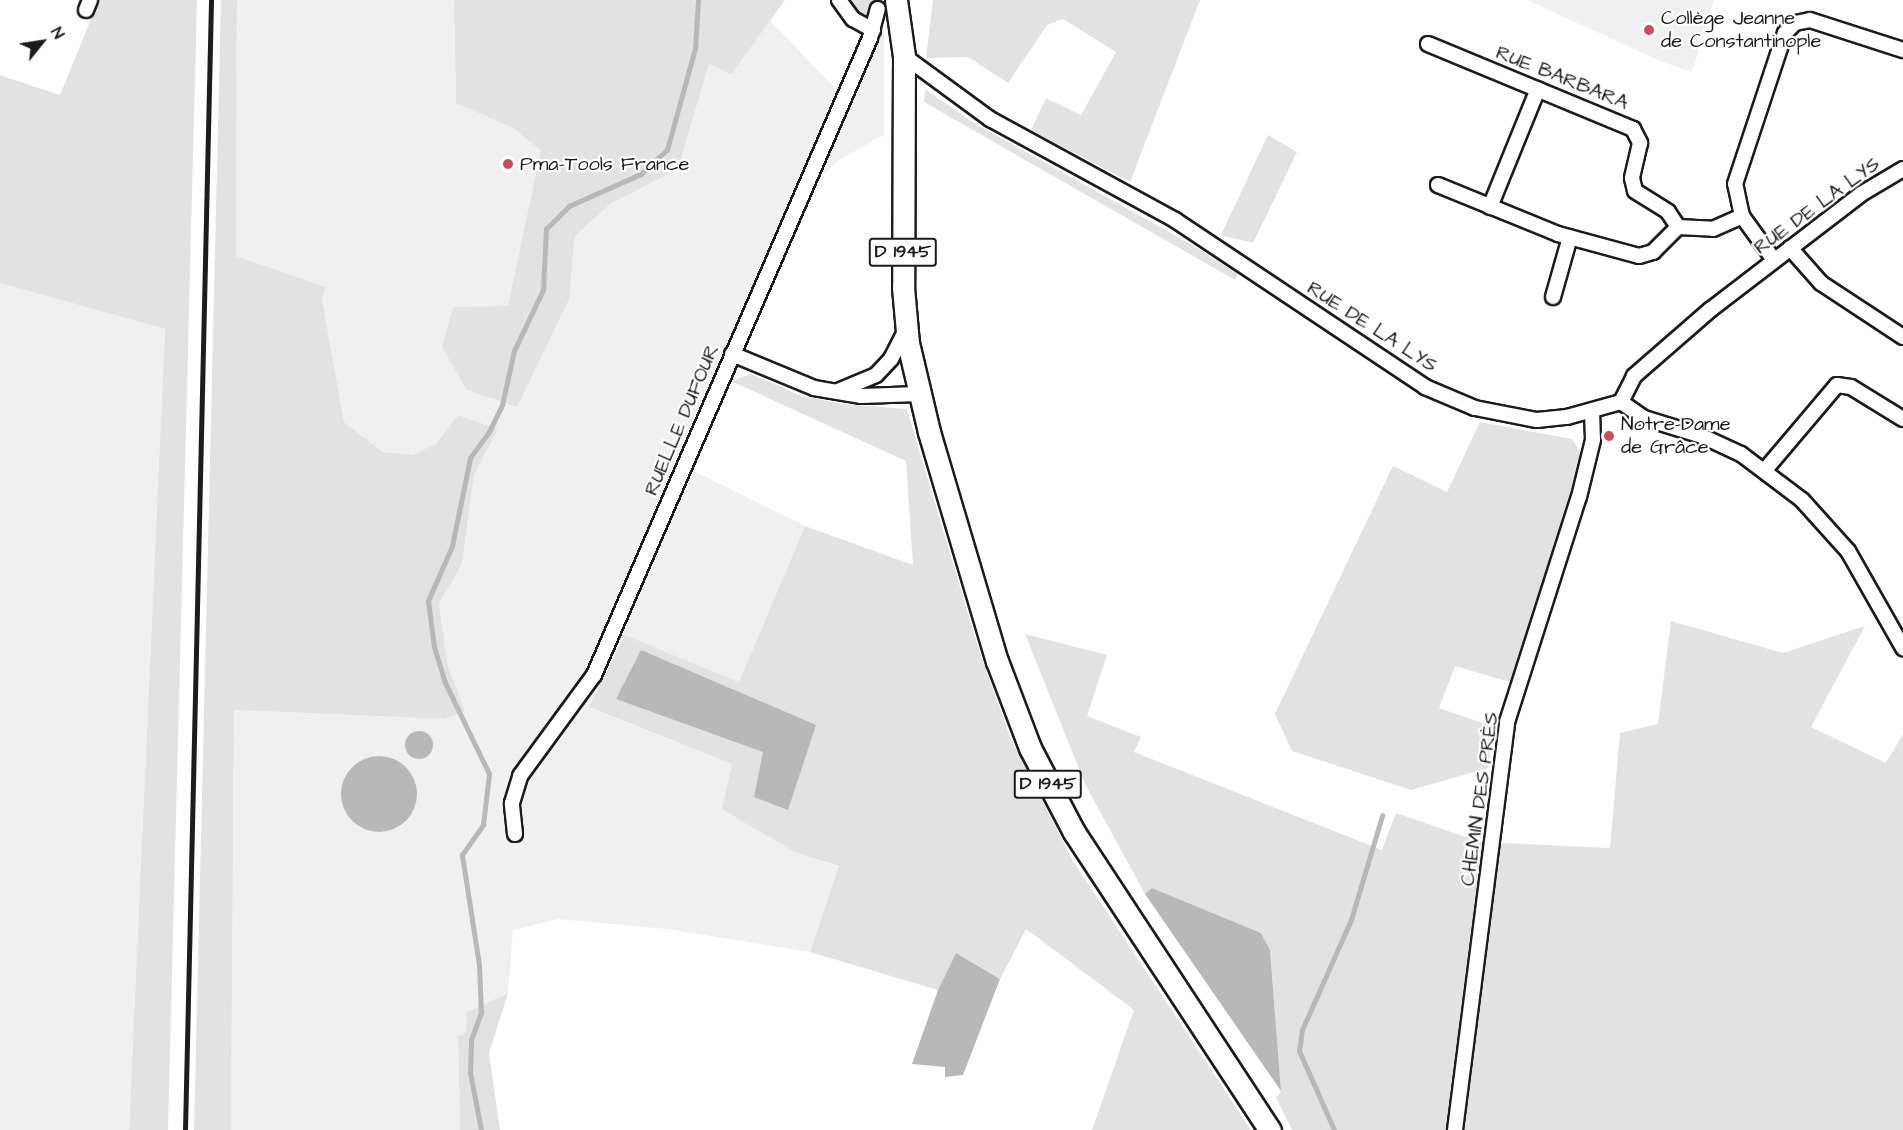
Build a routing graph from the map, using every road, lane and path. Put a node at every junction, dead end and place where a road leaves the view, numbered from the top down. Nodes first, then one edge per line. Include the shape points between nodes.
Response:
1 (839, 0) edge
2 (911, 0) edge
3 (887, 4) edge
4 (873, 30) junction
5 (1428, 44) dead end
6 (1903, 50) edge
7 (904, 56) junction
8 (1538, 89) junction
9 (1903, 169) edge
10 (1438, 185) dead end
11 (1490, 207) junction
12 (1742, 216) junction
13 (1678, 227) junction
14 (1570, 237) junction
15 (1790, 248) junction
16 (1774, 260) junction
17 (1553, 297) dead end
18 (906, 327) junction
19 (1903, 336) edge
20 (732, 354) junction
21 (836, 392) junction
22 (919, 394) junction
23 (1621, 402) junction
24 (1592, 411) junction
25 (1903, 419) edge
26 (1765, 470) junction
27 (1903, 648) edge
28 (515, 834) dead end
29 (1270, 1130) edge
30 (1455, 1130) edge

1 - 4 street via 854,19
2 - 7 main road, D 1945
3 - 4 street, RUELLE DUFOUR
3 - 7 main road, D 1945
4 - 20 street, RUELLE DUFOUR
5 - 8 street, RUE BARBARA
6 - 12 street via 1816,21 1805,20 1788,29 1739,165 1735,193
7 - 18 main road, D 1945
7 - 24 street, RUE DE LA LYS via 990,119 1175,220 1415,382 1463,404 1514,417 1548,420
8 - 11 street
8 - 13 street, RUE BARBARA via 1633,129 1641,143 1632,178 1635,191 1668,212
9 - 15 street, RUE DE LA LYS
10 - 11 street
11 - 14 street
12 - 13 street via 1713,230
12 - 16 street
13 - 14 street via 1644,256
14 - 17 street
15 - 16 street, RUE DE LA LYS
15 - 19 street via 1821,283
16 - 23 street, RUE DE LA LYS via 1639,371
18 - 21 street via 895,352 876,375
18 - 22 main road, D 1945
20 - 21 street via 803,385
20 - 28 street, RUELLE DUFOUR via 590,685 536,750 520,776 512,803
21 - 22 street via 861,396
22 - 29 main road, D 1945 via 997,661 1038,764 1083,848
23 - 24 street, RUE DE LA LYS
23 - 26 street via 1644,418 1716,442
24 - 30 street, CHEMIN DES PRÈS via 1593,440 1580,497 1507,722
25 - 26 street via 1851,387 1837,385
26 - 27 street via 1802,500 1841,542

